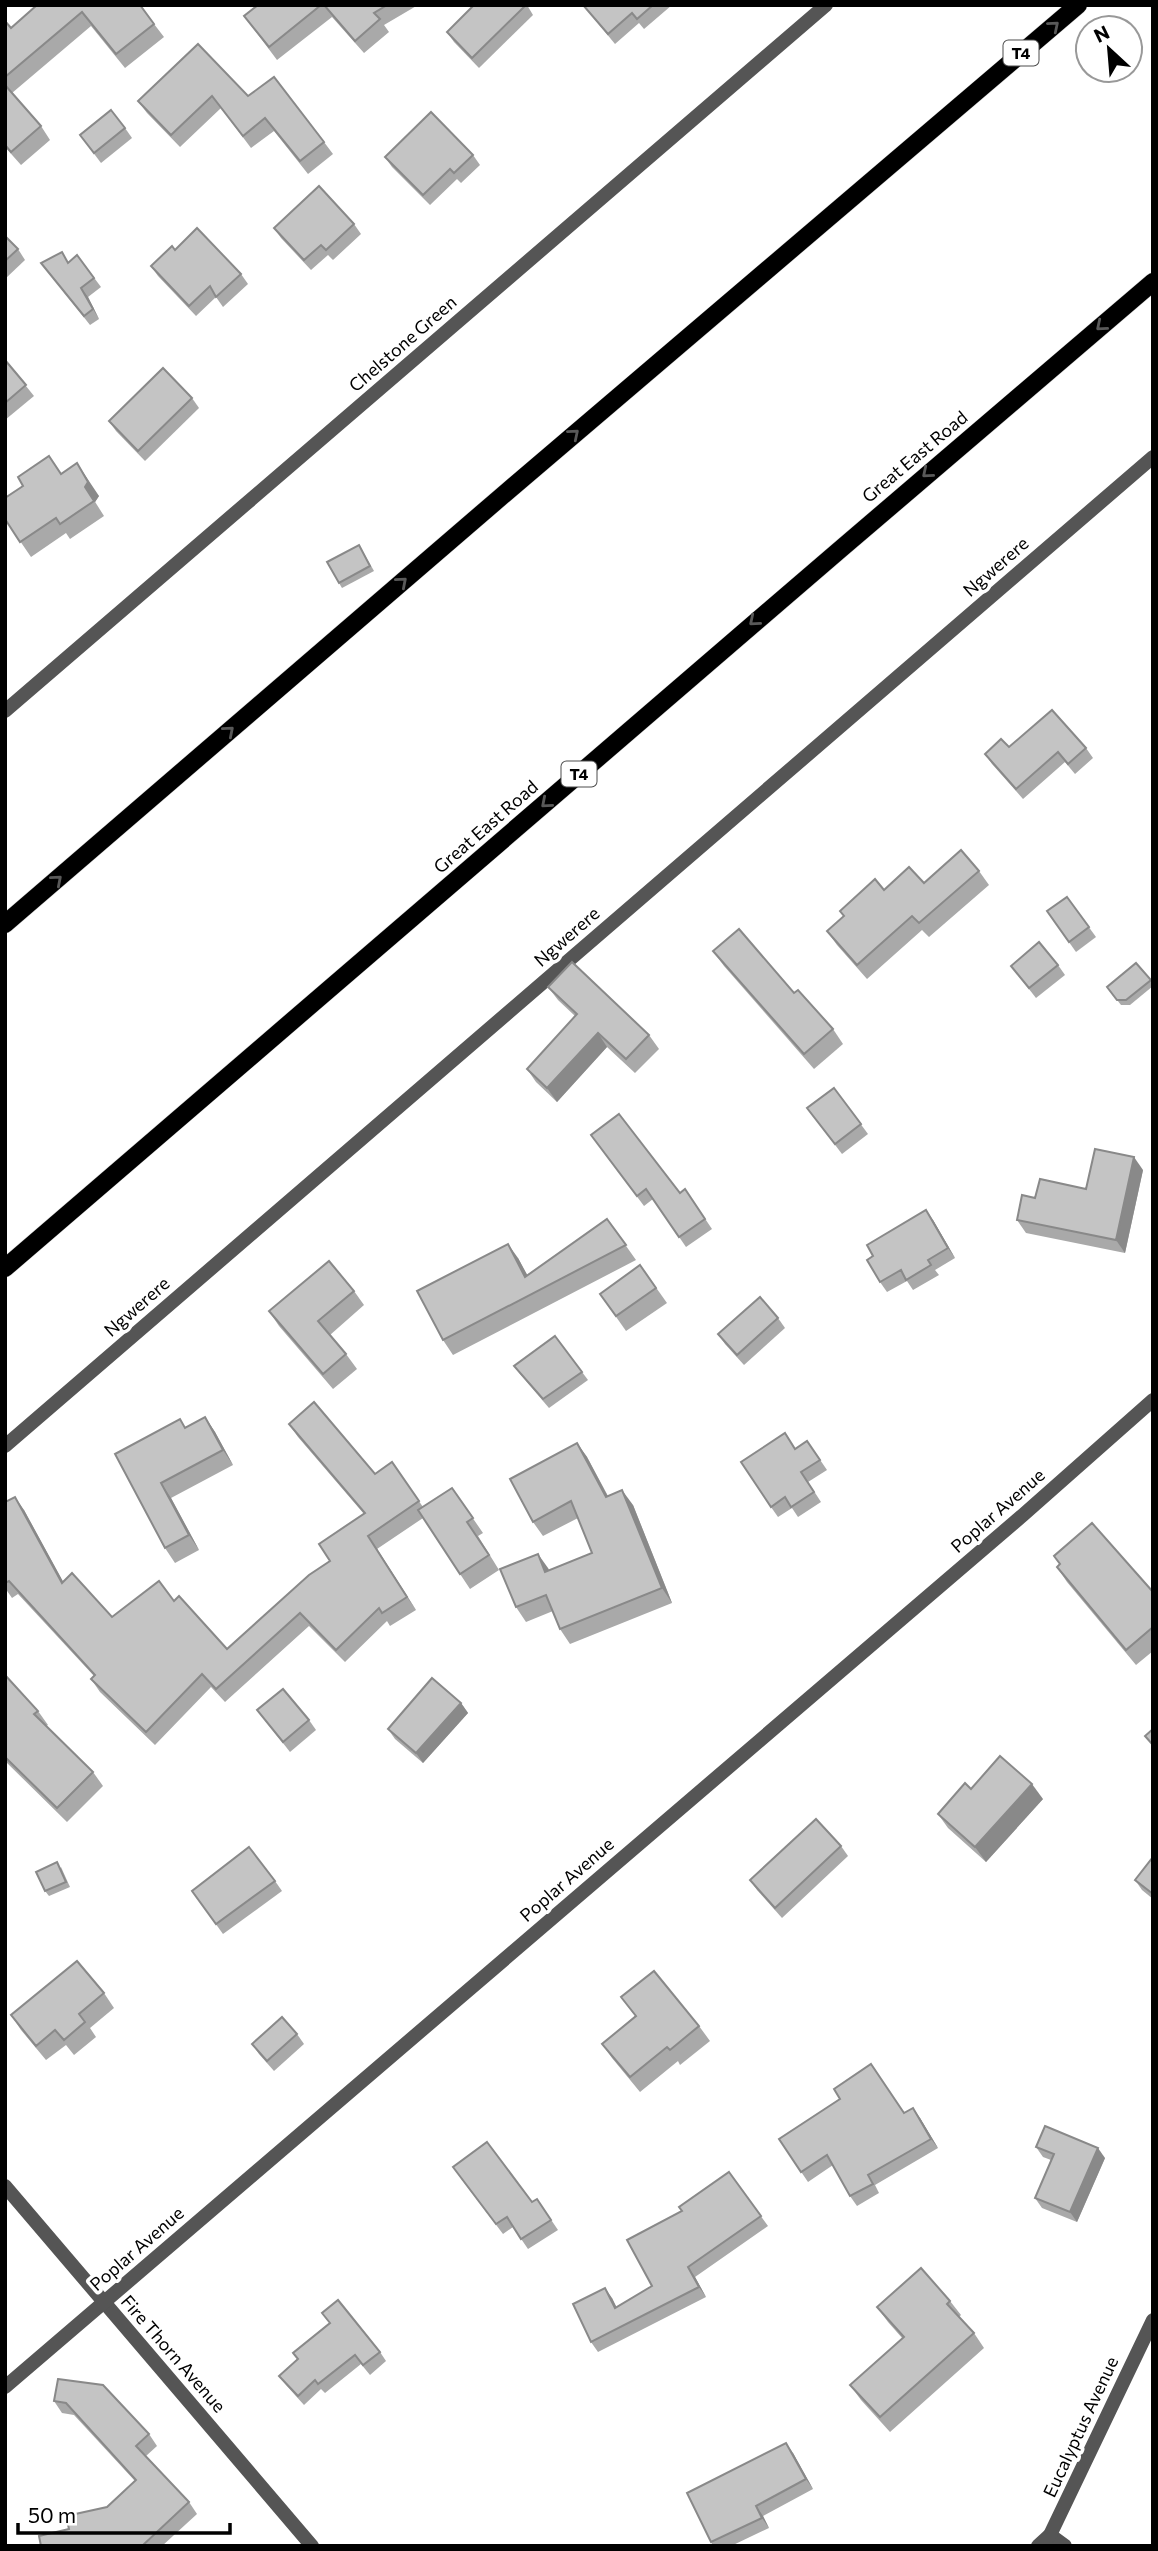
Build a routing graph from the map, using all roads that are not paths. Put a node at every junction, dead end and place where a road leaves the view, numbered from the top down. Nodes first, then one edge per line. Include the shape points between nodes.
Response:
1 (826, 5) edge
2 (1078, 5) edge
3 (1153, 282) edge
4 (1153, 457) edge
5 (5, 711) edge
6 (5, 924) edge
7 (5, 1268) edge
8 (1153, 1399) edge
9 (5, 1446) edge
10 (5, 2186) edge
11 (103, 2303) junction
12 (1153, 2320) edge
13 (5, 2387) edge
14 (1050, 2535) junction
15 (312, 2546) edge
16 (1038, 2546) edge
17 (1065, 2546) edge

1 - 5 street, Chelstone Green
6 -> 2 main road, T4
3 -> 7 main road, Great East Road / T4
4 - 9 street, Ngwerere
8 - 11 street, Poplar Avenue
10 - 11 street, Fire Thorn Avenue
11 - 13 street, Poplar Avenue
11 - 15 street, Fire Thorn Avenue
12 - 14 street, Eucalyptus Avenue
14 - 16 street, Eucalyptus Avenue
14 - 17 street

